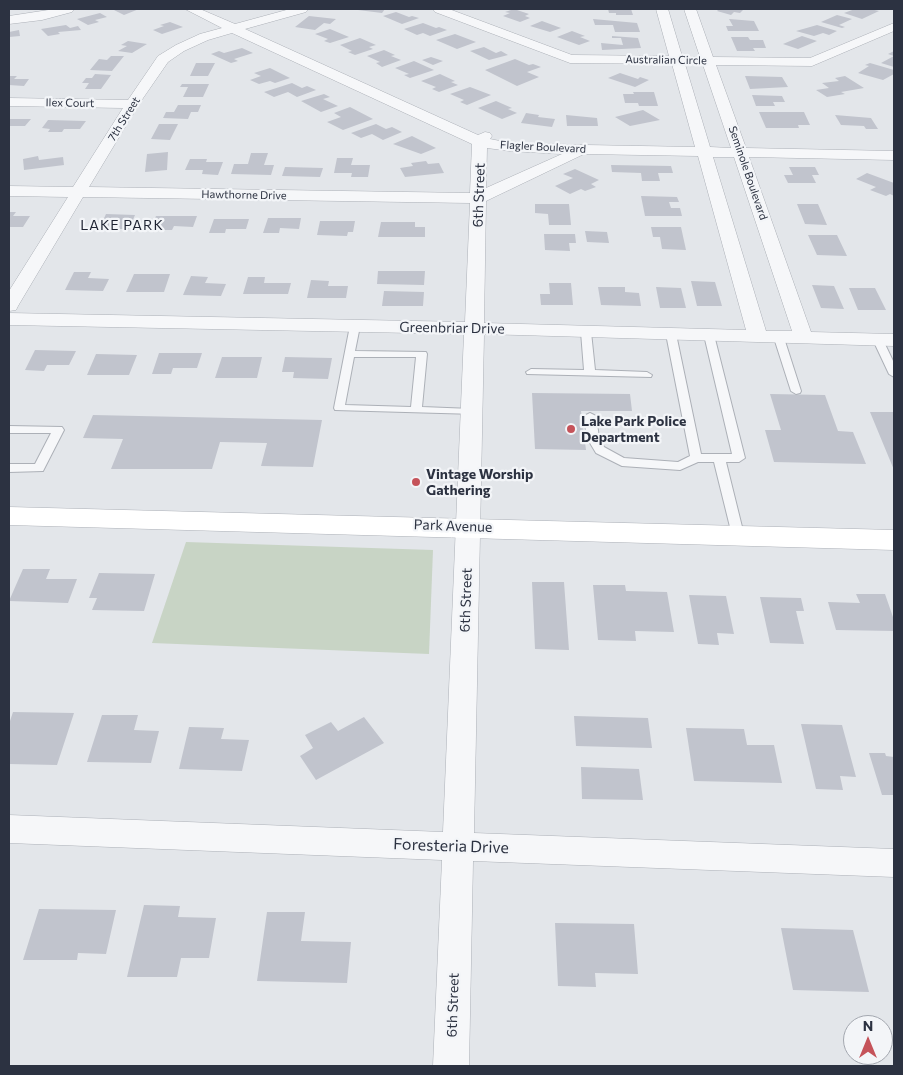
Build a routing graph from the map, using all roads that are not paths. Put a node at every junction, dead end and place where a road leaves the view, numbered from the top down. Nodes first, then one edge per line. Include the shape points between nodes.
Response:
1 (68, 9) edge
2 (191, 9) edge
3 (214, 9) edge
4 (302, 9) edge
5 (439, 9) edge
6 (662, 9) edge
7 (690, 9) edge
8 (9, 20) edge
9 (240, 26) junction
10 (894, 26) edge
11 (677, 60) junction
12 (709, 60) junction
13 (9, 102) edge
14 (132, 104) junction
15 (483, 139) junction
16 (702, 147) junction
17 (894, 147) edge
18 (739, 148) junction
19 (586, 150) junction
20 (862, 155) junction
21 (894, 155) edge
22 (894, 165) edge
23 (9, 191) edge
24 (78, 192) junction
25 (479, 198) junction
26 (9, 306) edge
27 (9, 319) edge
28 (355, 326) junction
29 (474, 328) junction
30 (586, 332) junction
31 (671, 334) junction
32 (709, 335) junction
33 (758, 337) junction
34 (780, 338) junction
35 (804, 338) junction
36 (886, 340) edge
37 (350, 354) junction
38 (531, 372) dead end
39 (590, 373) junction
40 (647, 374) dead end
41 (894, 374) edge
42 (796, 391) dead end
43 (416, 410) junction
44 (472, 412) junction
45 (590, 416) dead end
46 (9, 429) edge
47 (696, 458) junction
48 (718, 458) junction
49 (9, 468) edge
50 (10, 516) edge
51 (468, 527) junction
52 (738, 535) junction
53 (894, 540) edge
54 (9, 829) edge
55 (458, 847) junction
56 (894, 863) edge
57 (451, 1066) edge

1 - 8 street
2 - 9 street, Flagler Boulevard
3 - 9 street, Flagler Boulevard
4 - 9 street, 7th Street
5 - 11 street, Australian Circle via 570,59
6 - 11 street
7 - 12 street, Seminole Boulevard
9 - 14 street, 7th Street via 196,40 168,55
9 - 15 street, Flagler Boulevard
10 - 12 street, Australian Circle via 812,62
11 - 12 street, Australian Circle
11 - 16 street
12 - 18 street, Seminole Boulevard
13 - 14 street, Ilex Court
14 - 24 street, 7th Street
15 - 16 street, Flagler Boulevard
15 - 19 street, Flagler Boulevard via 510,147
15 - 25 street, 6th Street
16 - 18 street, Flagler Boulevard
16 - 19 street, Flagler Boulevard
16 - 33 street
17 - 18 street, Flagler Boulevard
18 - 20 street, Flagler Boulevard
18 - 35 street, Seminole Boulevard
19 - 25 street
20 - 21 street, Flagler Boulevard
20 - 22 street
23 - 24 street, Hawthorne Drive
24 - 25 street, Hawthorne Drive
24 - 26 street, 7th Street
25 - 29 street, 6th Street
27 - 28 street, Greenbriar Drive
28 - 29 street, Greenbriar Drive
28 - 37 lane
29 - 30 street, Greenbriar Drive
29 - 44 street, 6th Street
30 - 31 street, Greenbriar Drive
30 - 39 lane
31 - 32 street, Greenbriar Drive
31 - 47 lane
32 - 33 street, Greenbriar Drive
32 - 48 lane via 739,458
33 - 34 street, Greenbriar Drive
34 - 35 street, Greenbriar Drive
34 - 42 lane
35 - 36 street, Greenbriar Drive
36 - 41 lane
37 - 43 lane via 422,354
37 - 43 lane via 339,408
38 - 39 lane
39 - 40 lane
43 - 44 lane
44 - 51 street, 6th Street
45 - 47 lane via 593,438 600,450 622,462 680,466
46 - 49 lane via 58,430 39,468
47 - 48 lane
48 - 52 lane
50 - 51 street, Park Avenue
51 - 52 street, Park Avenue
51 - 55 street, 6th Street
52 - 53 street, Park Avenue
54 - 55 street, Foresteria Drive
55 - 56 street, Foresteria Drive
55 - 57 street, 6th Street

